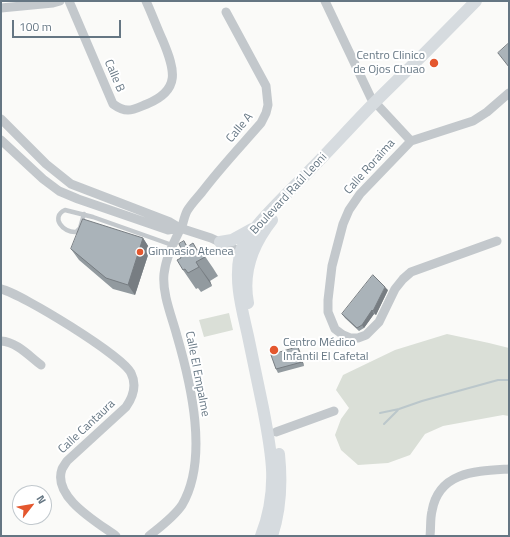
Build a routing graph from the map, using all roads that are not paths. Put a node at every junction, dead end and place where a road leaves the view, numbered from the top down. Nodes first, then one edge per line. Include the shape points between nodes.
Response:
1 (60, 1) edge
2 (69, 1) edge
3 (146, 1) edge
4 (324, 1) edge
5 (476, 1) edge
6 (485, 1) edge
7 (1, 8) edge
8 (226, 12) dead end
9 (509, 93) edge
10 (378, 105) junction
11 (1, 120) edge
12 (1, 140) edge
13 (410, 141) junction
14 (96, 205) junction
15 (84, 214) junction
16 (92, 217) junction
17 (256, 227) junction
18 (180, 228) junction
19 (497, 241) dead end
20 (220, 242) junction
21 (172, 245) junction
22 (245, 254) junction
23 (1, 289) edge
24 (1, 341) edge
25 (41, 365) dead end
26 (334, 411) dead end
27 (276, 432) junction
28 (509, 469) edge
29 (116, 536) edge
30 (149, 536) edge
31 (260, 536) edge
32 (272, 536) edge
33 (430, 536) edge

1 - 7 street
2 - 3 street, Calle B via 113,104 124,111 131,111 157,100 169,88 172,79 172,62
4 - 10 street via 371,98
5 - 10 street, Boulevard Raúl Leoni
6 - 10 street, Boulevard Raúl Leoni
8 - 18 street, Calle A via 266,86 268,105 261,123 187,211
9 - 13 street, Calle Roraima via 473,121
10 - 13 street
10 - 17 street, Boulevard Raúl Leoni
10 - 22 street, Boulevard Raúl Leoni via 276,215
11 - 18 street via 46,164 71,184
12 - 14 street via 39,176 60,191
13 - 19 street, Calle Roraima via 360,194 342,224 332,266 328,300 328,312 335,329 350,338 366,335 379,322 395,289 412,272
14 - 16 lane
14 - 18 street via 168,230
15 - 15 lane via 65,210 61,212 58,221 65,229 76,232 80,228
15 - 16 lane
16 - 21 lane
17 - 20 street via 232,240
17 - 22 street, Boulevard Raúl Leoni via 246,241
18 - 20 street
18 - 21 street, Calle El Empalme
20 - 22 street
21 - 30 street, Calle El Empalme via 164,274 164,284 192,399 195,470 191,486 181,506
22 - 27 street, Boulevard Raúl Leoni via 248,300
22 - 31 street, Boulevard Raúl Leoni via 238,270 240,303 258,380 272,461 270,506
23 - 29 street, Calle Cantaura via 34,303 118,359 132,374 134,385 131,400 67,461 60,478 70,500
24 - 25 street via 17,346
26 - 27 street
27 - 32 street, Boulevard Raúl Leoni via 281,488 277,521
28 - 33 street via 474,472 443,487 435,500

